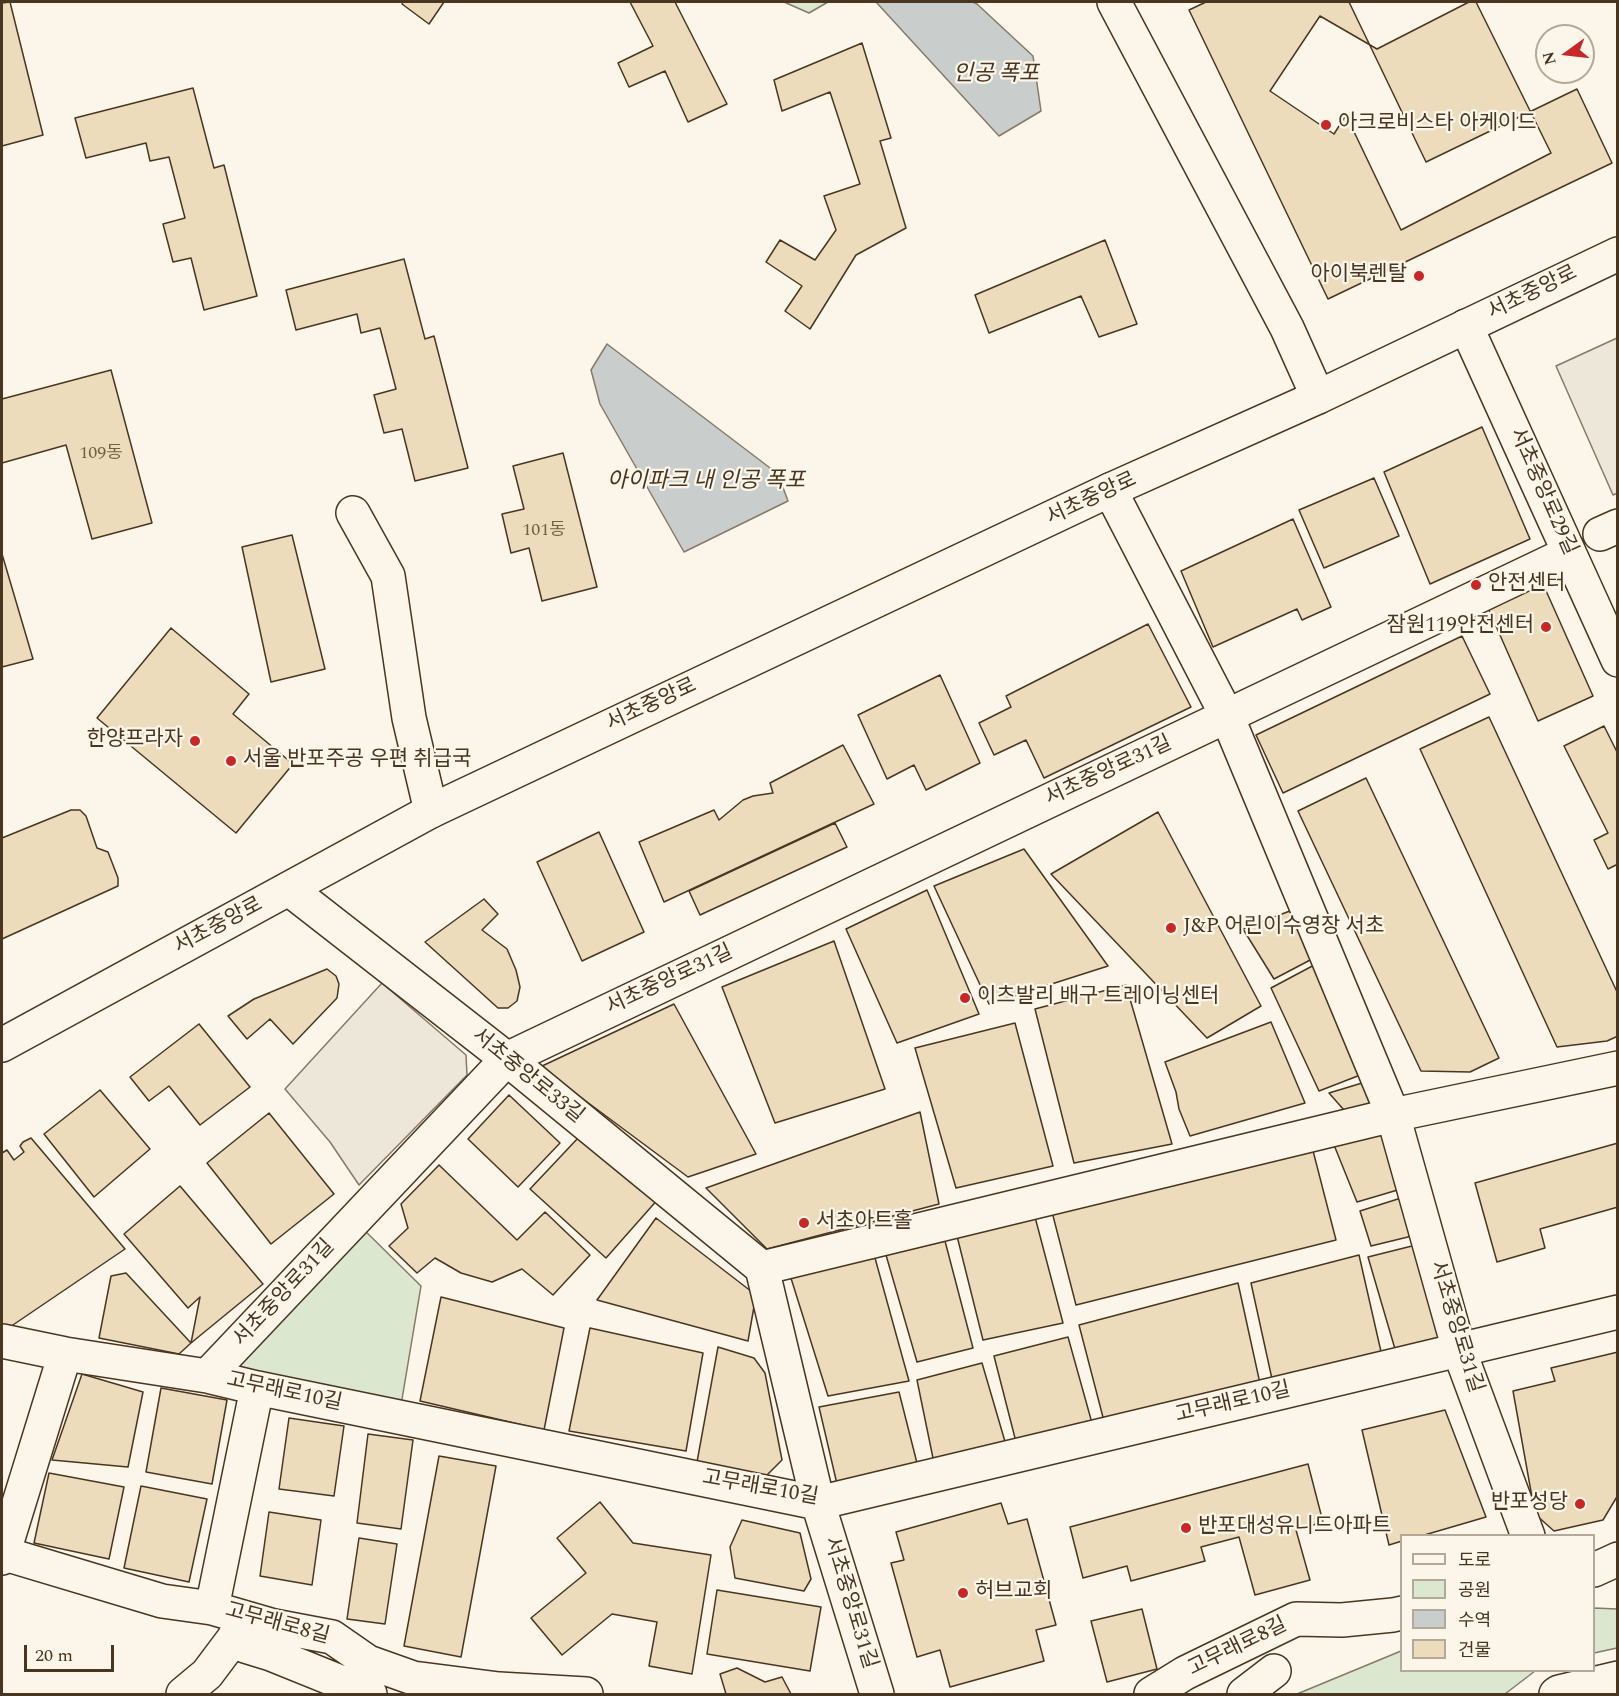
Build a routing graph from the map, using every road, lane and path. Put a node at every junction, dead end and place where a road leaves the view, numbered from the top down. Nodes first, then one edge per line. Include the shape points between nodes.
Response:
1 (1114, 2) edge
2 (1617, 254) edge
3 (1466, 326) junction
4 (1318, 397) junction
5 (1110, 490) junction
6 (353, 513) dead end
7 (1569, 553) junction
8 (1617, 660) edge
9 (1227, 716) junction
10 (431, 811) junction
11 (289, 889) junction
12 (2, 1045) edge
13 (507, 1059) junction
14 (1617, 1068) edge
15 (1393, 1115) junction
16 (762, 1268) junction
17 (1617, 1312) edge
18 (2, 1341) edge
19 (1459, 1350) junction
20 (65, 1354) junction
21 (207, 1376) junction
22 (257, 1388) junction
23 (818, 1503) junction
24 (1527, 1534) edge
25 (2, 1555) edge
26 (1617, 1559) edge
27 (1595, 1569) edge
28 (1400, 1613) edge
29 (230, 1621) junction
30 (1274, 1671) dead end
31 (1617, 1678) edge
32 (183, 1695) edge
33 (370, 1695) edge
34 (586, 1695) edge
35 (877, 1695) edge
36 (1151, 1695) edge
37 (1244, 1695) edge
38 (1556, 1695) edge

1 - 4 street via 1287,328
2 - 3 street, 서초중앙로
3 - 4 street, 서초중앙로
3 - 7 street, 서초중앙로29길
4 - 5 street, 서초중앙로
5 - 9 street, 서초중앙로31길
5 - 10 street, 서초중앙로
6 - 10 street via 388,576 409,718
7 - 8 street, 서초중앙로29길
7 - 9 street, 서초중앙로31길
9 - 13 street, 서초중앙로31길
9 - 15 street, 서초중앙로31길
10 - 11 street, 서초중앙로
11 - 12 street, 서초중앙로
11 - 13 street, 서초중앙로33길
13 - 16 street, 서초중앙로33길
13 - 21 street, 서초중앙로31길
14 - 15 street
15 - 16 street
15 - 19 street, 서초중앙로31길
16 - 23 street, 서초중앙로31길
17 - 19 street, 고무래로10길
18 - 20 street, 고무래로10길
19 - 23 street, 고무래로10길
19 - 24 street, 서초중앙로31길
20 - 21 street, 고무래로10길
20 - 25 street
21 - 22 street, 고무래로10길
22 - 23 street, 고무래로10길
22 - 29 street
23 - 35 street, 서초중앙로31길
25 - 29 street, 고무래로8길
26 - 27 street
28 - 36 street, 고무래로8길 via 1342,1620 1296,1619 1185,1673
29 - 32 street via 207,1674
29 - 33 street via 244,1646
29 - 34 street, 고무래로8길 via 332,1637 368,1662 413,1678
30 - 37 street
31 - 38 street

